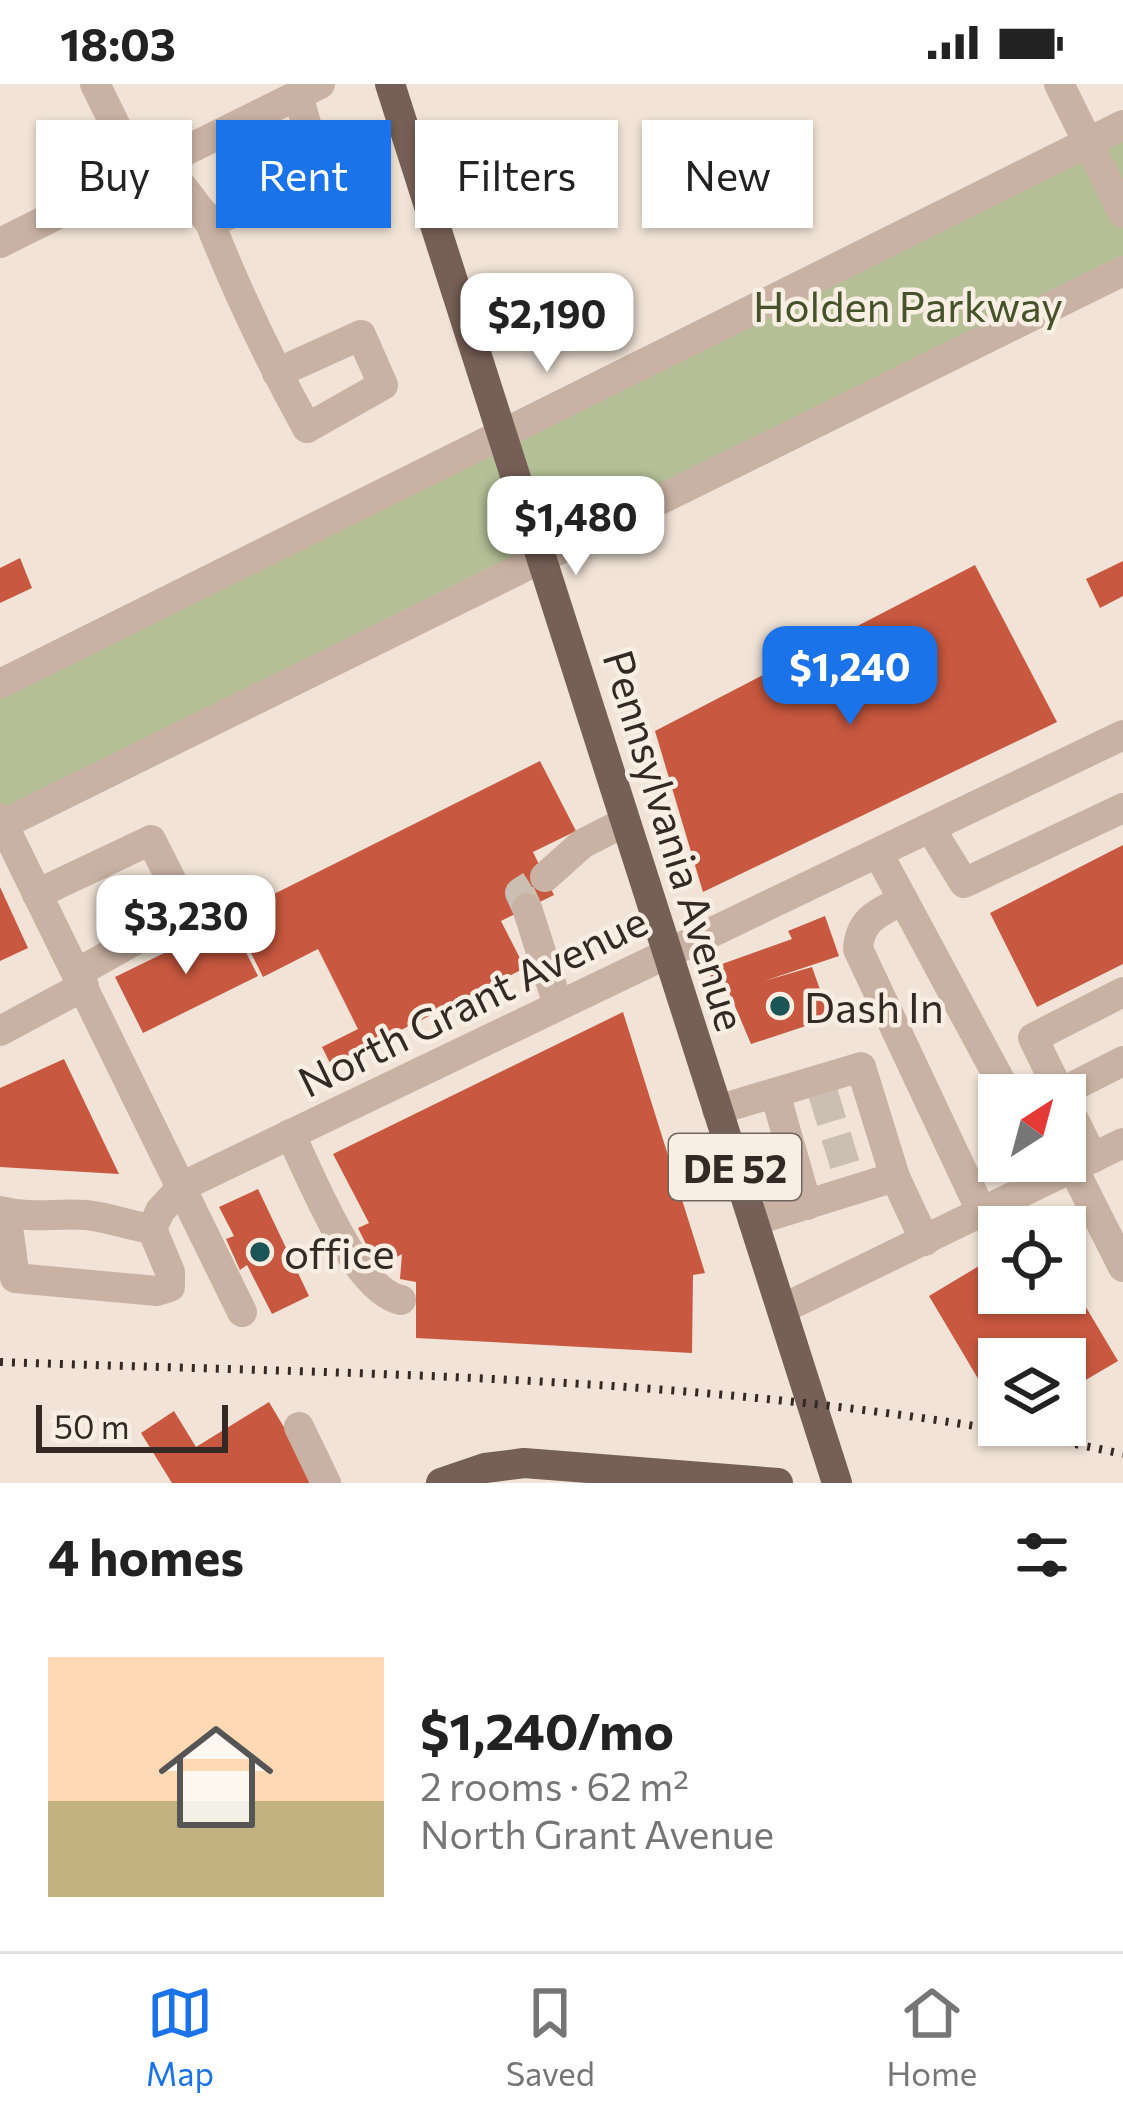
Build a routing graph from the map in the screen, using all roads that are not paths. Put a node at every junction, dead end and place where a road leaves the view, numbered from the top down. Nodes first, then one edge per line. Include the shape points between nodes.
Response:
1 (94, 84) edge
2 (390, 84) edge
3 (1059, 84) edge
4 (296, 91) edge
5 (118, 120) edge
6 (1123, 125) edge
7 (1088, 143) junction
8 (192, 146) edge
9 (192, 206) edge
10 (1123, 213) edge
11 (210, 223) junction
12 (36, 225) edge
13 (0, 243) edge
14 (1123, 271) edge
15 (277, 374) dead end
16 (501, 435) junction
17 (545, 557) junction
18 (0, 685) edge
19 (1123, 735) edge
20 (1123, 808) edge
21 (625, 822) junction
22 (1, 823) edge
23 (932, 831) junction
24 (879, 855) junction
25 (545, 877) tunnel mouth
26 (38, 894) junction
27 (903, 900) junction
28 (527, 908) dead end
29 (665, 953) junction
30 (80, 980) junction
31 (1123, 992) edge
32 (558, 1005) junction
33 (0, 1031) edge
34 (1123, 1061) edge
35 (997, 1074) edge
36 (1051, 1074) edge
37 (1086, 1083) edge
38 (775, 1093) junction
39 (716, 1110) junction
40 (290, 1134) junction
41 (1123, 1143) edge
42 (1086, 1158) edge
43 (895, 1177) junction
44 (1037, 1182) edge
45 (1075, 1182) edge
46 (183, 1186) junction
47 (807, 1205) junction
48 (979, 1206) edge
49 (995, 1206) edge
50 (3, 1212) edge
51 (978, 1215) edge
52 (753, 1222) junction
53 (152, 1229) junction
54 (925, 1241) junction
55 (1123, 1268) edge
56 (401, 1300) dead end
57 (782, 1309) junction
58 (242, 1312) dead end
59 (298, 1427) dead end
60 (516, 1473) edge
61 (326, 1483) edge
62 (442, 1483) edge
63 (778, 1483) edge
64 (837, 1483) edge

1 - 5 street
2 - 16 main road, Pennsylvania Avenue / DE 52
3 - 7 street
4 - 8 street
4 - 11 street via 319,169
6 - 7 street
7 - 10 street
7 - 16 street
9 - 11 street
11 - 15 street
12 - 13 street
14 - 17 street
16 - 17 main road, Pennsylvania Avenue / DE 52
16 - 18 street
17 - 21 main road, Pennsylvania Avenue / DE 52
17 - 22 street
19 - 23 street, North Grant Avenue
20 - 23 street via 964,883
21 - 25 street via 582,844
21 - 29 main road, Pennsylvania Avenue / DE 52
22 - 26 street
23 - 24 street, North Grant Avenue
24 - 27 street
24 - 29 street, North Grant Avenue
26 - 30 street
26 - 30 street via 143,839 151,840 187,911
27 - 35 street
27 - 48 street via 871,916 859,949
28 - 32 street
29 - 32 street, North Grant Avenue
29 - 39 main road, Pennsylvania Avenue / DE 52
30 - 33 street
30 - 46 street
31 - 36 street via 1033,1038
32 - 40 street, North Grant Avenue
34 - 37 street
38 - 39 street
38 - 43 street via 821,1086 861,1067
38 - 47 street
39 - 52 main road, Pennsylvania Avenue / DE 52
40 - 46 street, North Grant Avenue
40 - 56 street via 359,1269
41 - 42 street
43 - 47 street via 850,1183
43 - 54 street
44 - 49 street
45 - 55 street
46 - 53 street
46 - 58 street
47 - 52 street
50 - 53 street via 88,1215
50 - 53 street via 15,1278 157,1292 170,1287 170,1272
51 - 54 street
52 - 57 main road, Pennsylvania Avenue / DE 52
54 - 57 street
57 - 64 main road, Pennsylvania Avenue / DE 52
59 - 61 street
60 - 62 main road
60 - 63 main road

